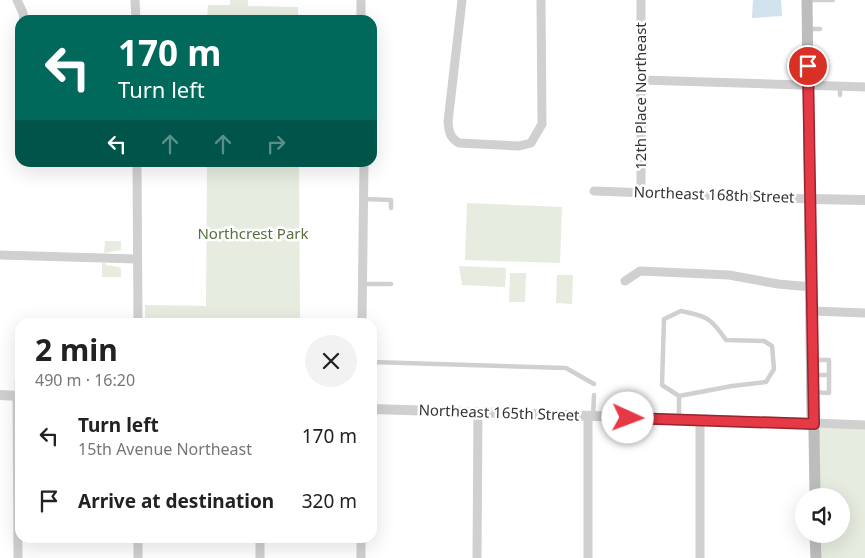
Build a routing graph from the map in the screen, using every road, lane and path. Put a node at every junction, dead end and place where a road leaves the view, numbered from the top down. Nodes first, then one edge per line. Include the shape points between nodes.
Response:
1 (17, 0) edge
2 (136, 0) edge
3 (361, 0) edge
4 (462, 0) edge
5 (541, 0) edge
6 (641, 0) edge
7 (808, 0) edge
8 (833, 0) edge
9 (23, 15) edge
10 (136, 15) edge
11 (361, 15) edge
12 (808, 29) junction
13 (820, 29) dead end
14 (641, 80) junction
15 (808, 85) junction
16 (865, 87) edge
17 (137, 167) edge
18 (364, 167) edge
19 (594, 191) dead end
20 (641, 192) junction
21 (810, 198) junction
22 (364, 200) junction
23 (865, 200) edge
24 (391, 208) dead end
25 (0, 255) edge
26 (138, 259) junction
27 (625, 281) dead end
28 (362, 284) junction
29 (391, 284) dead end
30 (812, 287) junction
31 (812, 311) junction
32 (865, 313) edge
33 (138, 318) edge
34 (362, 318) edge
35 (812, 360) junction
36 (377, 362) edge
37 (812, 375) junction
38 (829, 375) junction
39 (594, 384) dead end
40 (812, 392) junction
41 (0, 395) edge
42 (594, 395) dead end
43 (15, 396) edge
44 (679, 396) junction
45 (377, 409) edge
46 (478, 412) junction
47 (591, 416) junction
48 (679, 419) junction
49 (700, 420) junction
50 (814, 424) junction
51 (865, 425) edge
52 (815, 488) edge
53 (18, 543) edge
54 (138, 543) edge
55 (260, 543) edge
56 (361, 543) edge
57 (815, 543) edge
58 (18, 558) edge
59 (138, 558) edge
60 (260, 558) edge
61 (361, 558) edge
62 (477, 558) edge
63 (588, 558) edge
64 (700, 558) edge
65 (816, 558) edge

1 - 9 street
2 - 10 street
3 - 11 street
4 - 5 street via 449,133 459,143 520,146 531,143 542,124
6 - 14 street, 12th Place Northeast
7 - 8 lane
7 - 12 main road
12 - 13 lane
12 - 15 main road
14 - 15 street
14 - 20 street, 12th Place Northeast
15 - 16 street via 840,91
15 - 21 main road
17 - 26 street
18 - 22 street
19 - 20 street, Northeast 168th Street
20 - 21 street, Northeast 168th Street
21 - 23 street, Northeast 168th Street
21 - 30 main road
22 - 24 lane via 391,200
22 - 28 street
25 - 26 street
26 - 33 street
27 - 30 street via 640,271 729,274
28 - 29 lane
28 - 34 street
30 - 31 main road
31 - 32 street
31 - 35 main road
35 - 37 main road
35 - 38 lane via 829,360
36 - 39 lane via 566,368
37 - 38 lane
37 - 40 main road
38 - 40 lane via 829,392
40 - 50 main road
41 - 43 street
42 - 47 lane
44 - 44 lane via 766,382 774,369 772,346 764,341 726,340 715,324 703,315 681,311 664,319 662,385
44 - 48 lane
45 - 46 street, Northeast 165th Street
46 - 47 street, Northeast 165th Street
46 - 62 street
47 - 48 street, Northeast 165th Street
47 - 63 street
48 - 49 street, Northeast 165th Street
49 - 50 street, Northeast 165th Street
49 - 64 street
50 - 51 street, Northeast 165th Street
50 - 52 main road
53 - 58 street
54 - 59 street
55 - 60 street
56 - 61 street
57 - 65 main road

